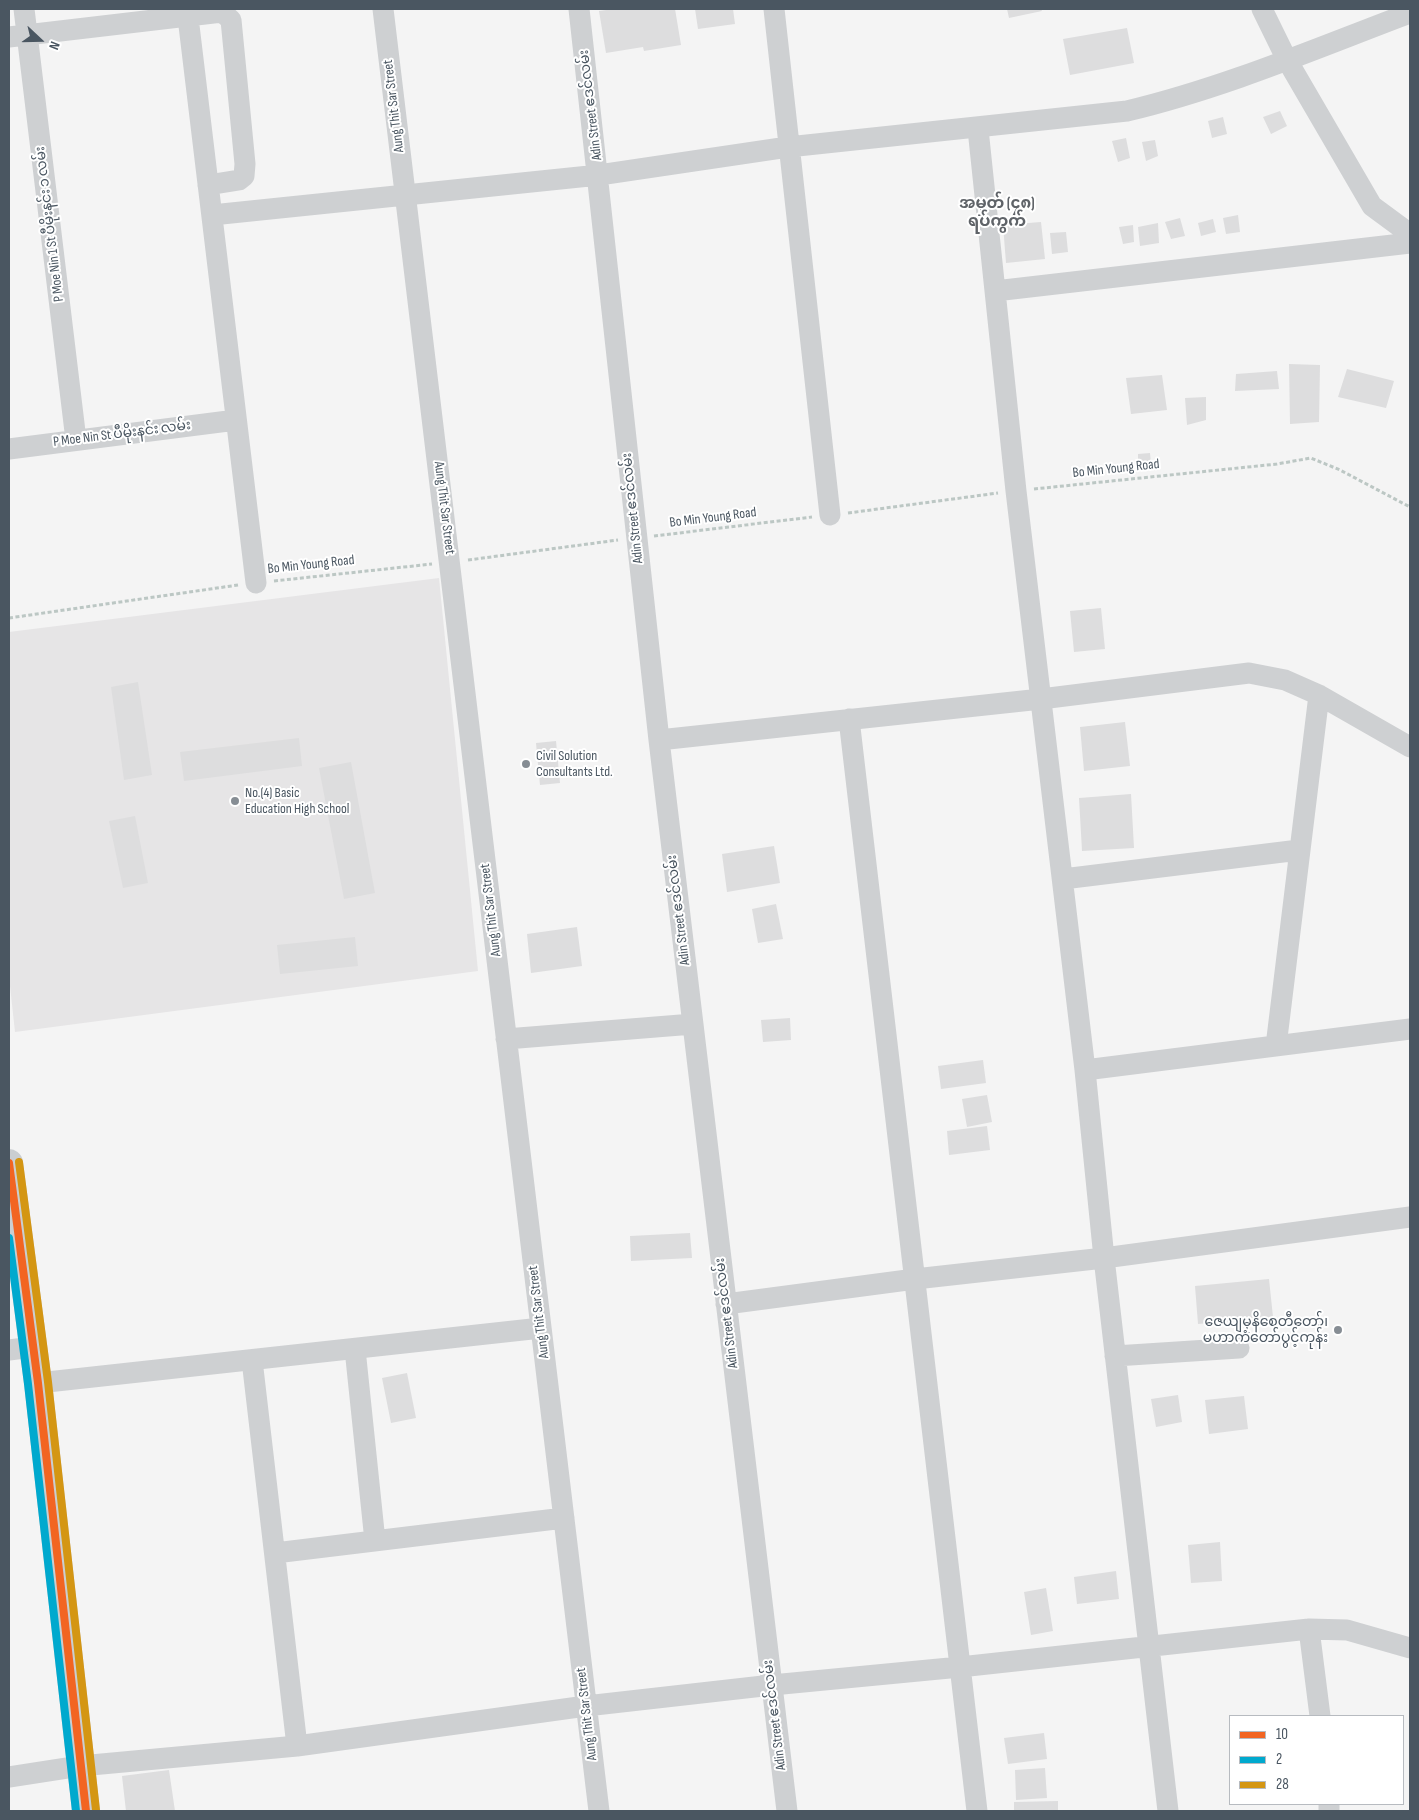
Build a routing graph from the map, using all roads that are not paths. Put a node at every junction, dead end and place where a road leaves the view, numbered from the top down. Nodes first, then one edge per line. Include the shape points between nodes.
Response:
1 (24, 9) edge
2 (382, 9) edge
3 (579, 9) edge
4 (774, 9) edge
5 (1262, 9) edge
6 (1410, 12) edge
7 (188, 13) edge
8 (18, 36) edge
9 (1287, 60) junction
10 (978, 129) junction
11 (788, 147) junction
12 (599, 176) junction
13 (208, 185) junction
14 (405, 195) junction
15 (212, 214) junction
16 (1410, 234) edge
17 (1410, 243) edge
18 (995, 291) junction
19 (236, 420) junction
20 (76, 440) junction
21 (9, 449) edge
22 (830, 515) road end
23 (256, 583) road end
24 (1319, 695) junction
25 (1041, 699) junction
26 (849, 719) junction
27 (659, 740) junction
28 (1410, 746) edge
29 (1299, 850) junction
30 (1063, 879) junction
31 (693, 1024) junction
32 (1410, 1029) edge
33 (506, 1039) junction
34 (1276, 1046) junction
35 (1085, 1070) junction
36 (9, 1163) edge
37 (1410, 1217) edge
38 (1104, 1258) junction
39 (915, 1279) junction
40 (726, 1304) junction
41 (541, 1328) junction
42 (21, 1348) edge
43 (1239, 1348) dead end
44 (354, 1349) junction
45 (1115, 1356) junction
46 (252, 1360) junction
47 (38, 1383) junction
48 (564, 1518) junction
49 (375, 1541) junction
50 (275, 1553) junction
51 (1310, 1629) junction
52 (1148, 1645) junction
53 (1410, 1648) edge
54 (960, 1667) junction
55 (772, 1685) junction
56 (586, 1706) junction
57 (1320, 1715) edge
58 (297, 1746) junction
59 (80, 1766) junction
60 (9, 1777) edge
61 (86, 1811) edge
62 (599, 1811) edge
63 (787, 1811) edge
64 (977, 1811) edge
65 (1168, 1811) edge

1 - 8 street, P Moe Nin 1 St ပီမိုးနင်း ၁ လမ်း
2 - 14 street, Aung Thit Sar Street
3 - 12 street, Adin Street ဧဒင်လမ်း
4 - 11 street
5 - 9 street
6 - 9 street
7 - 8 street
7 - 13 street
7 - 13 street via 222,12 231,20 244,176 239,180
8 - 20 street, P Moe Nin 1 St ပီမိုးနင်း ၁ လမ်း
9 - 10 street via 1165,102 1127,111
9 - 16 street via 1372,206
10 - 11 street
10 - 18 street
11 - 12 street
11 - 22 street
12 - 14 street
12 - 27 street, Adin Street ဧဒင်လမ်း
13 - 15 street
14 - 15 street
14 - 33 street, Aung Thit Sar Street
15 - 19 street
17 - 18 street
18 - 25 street
19 - 20 street, P Moe Nin St ပီမိုးနင်း လမ်း
19 - 23 street
20 - 21 street, P Moe Nin St ပီမိုးနင်း လမ်း
24 - 25 street via 1285,680 1249,673
24 - 28 street
24 - 29 street
25 - 26 street
25 - 30 street
26 - 27 street
26 - 39 street
27 - 31 street, Adin Street ဧဒင်လမ်း
29 - 30 street
29 - 34 street
30 - 35 street
31 - 33 street
31 - 40 street, Adin Street ဧဒင်လမ်း
32 - 34 street
33 - 41 street, Aung Thit Sar Street
34 - 35 street
35 - 38 street
36 - 42 main road
37 - 38 street
38 - 39 street
38 - 45 street
39 - 40 street
39 - 54 street
40 - 55 street, Adin Street ဧဒင်လမ်း
41 - 44 street
41 - 48 street, Aung Thit Sar Street
42 - 47 main road
43 - 45 street
44 - 46 street
44 - 49 street
45 - 52 street
46 - 47 street
46 - 50 street
47 - 59 main road
48 - 49 street
48 - 56 street, Aung Thit Sar Street
49 - 50 street
50 - 58 street
51 - 52 street
51 - 53 street via 1347,1630
51 - 57 street
52 - 54 street
52 - 65 street
54 - 55 street
54 - 64 street
55 - 56 street
55 - 63 street, Adin Street ဧဒင်လမ်း
56 - 58 street
56 - 62 street, Aung Thit Sar Street
58 - 59 street
59 - 60 street
59 - 61 main road

